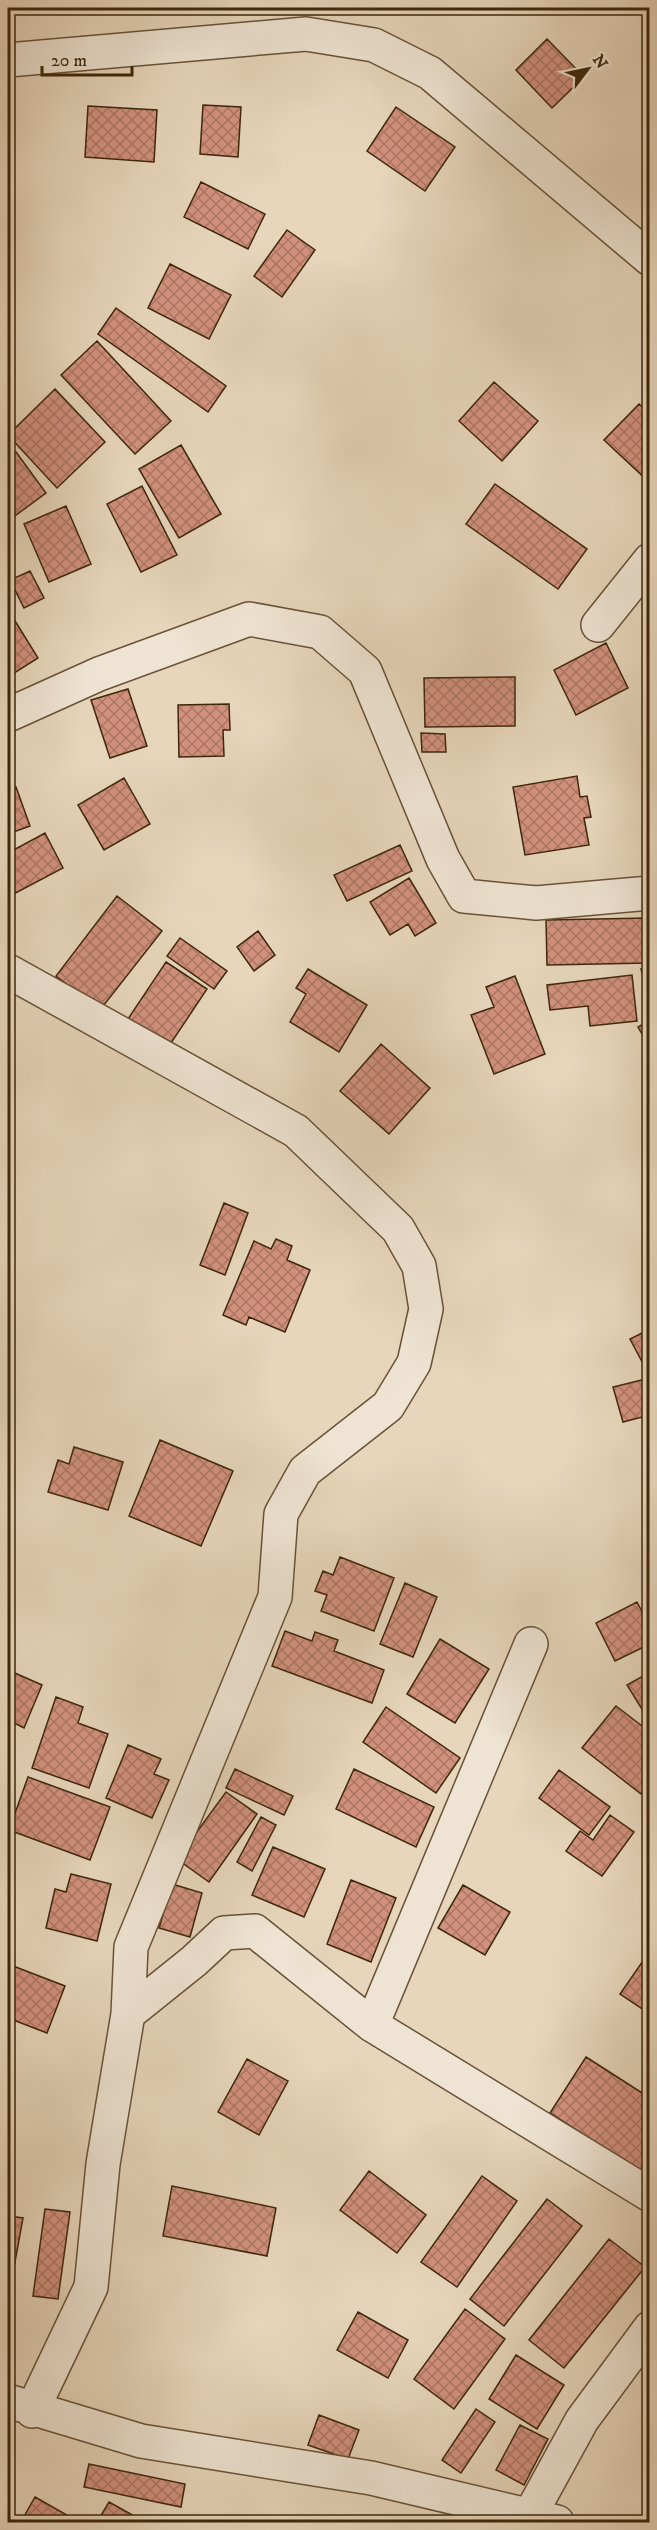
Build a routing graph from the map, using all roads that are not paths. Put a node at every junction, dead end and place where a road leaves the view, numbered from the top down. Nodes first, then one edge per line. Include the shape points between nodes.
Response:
1 (8, 60) edge
2 (650, 259) edge
3 (650, 560) edge
4 (598, 626) dead end
5 (8, 715) edge
6 (650, 893) edge
7 (8, 971) edge
8 (531, 1644) dead end
9 (128, 2014) junction
10 (372, 2025) junction
11 (650, 2195) edge
12 (650, 2328) edge
13 (20, 2406) edge
14 (543, 2519) edge

1 - 2 street via 306,34 374,45 430,74
3 - 4 street
5 - 6 street via 99,674 249,619 320,632 365,671 443,860 464,896 536,903
7 - 9 street via 296,1131 398,1229 419,1266 426,1309 414,1363 388,1406 305,1471 281,1514 275,1597 131,1947
8 - 10 street
9 - 10 street via 224,1934 255,1931
9 - 13 street via 103,2164 91,2287
10 - 11 street
12 - 14 street via 582,2420
13 - 14 street via 141,2441 371,2478

